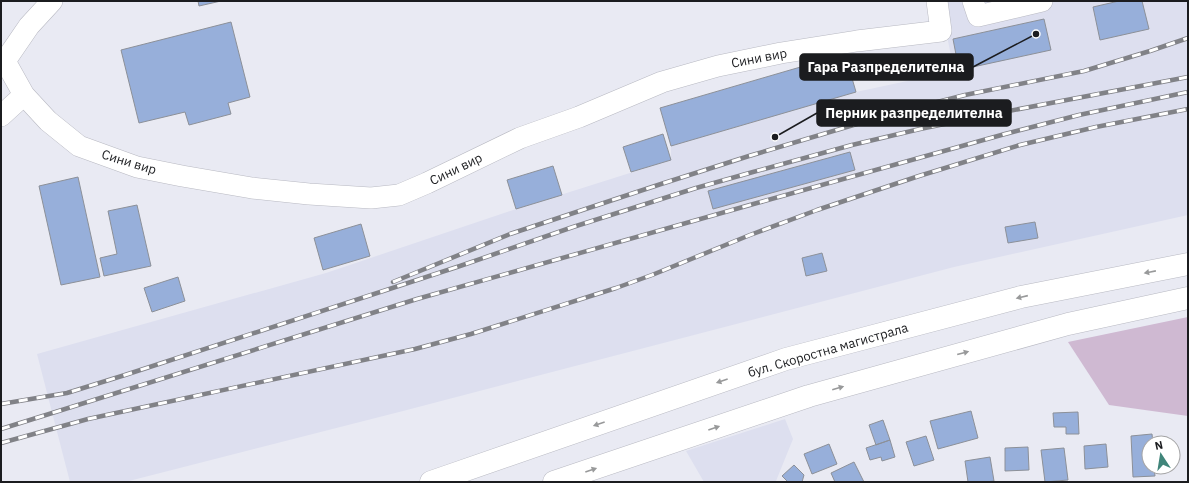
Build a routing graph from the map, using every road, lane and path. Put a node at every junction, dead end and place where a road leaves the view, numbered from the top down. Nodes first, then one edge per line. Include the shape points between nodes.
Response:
1 (52, 1) edge
2 (937, 1) edge
3 (973, 1) edge
4 (1042, 1) edge
5 (3, 59) edge
6 (24, 95) junction
7 (1, 116) edge
8 (1188, 264) edge
9 (1188, 298) edge
10 (431, 482) edge
11 (554, 482) edge

1 - 5 street
2 - 6 street, Сини вир via 941,31 781,53 718,66 662,82 520,138 399,195 371,198 252,188 137,167 79,146 48,121
3 - 4 street via 978,16
5 - 6 street, Сини вир
6 - 7 street
8 -> 10 highway, бул. Скоростна магистрала via 1021,297 786,359
11 -> 9 highway via 809,396 1068,324

